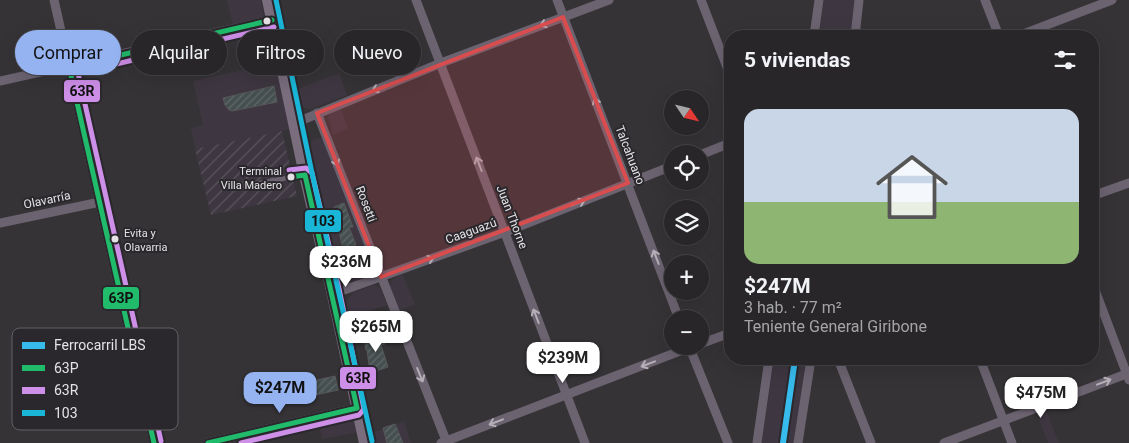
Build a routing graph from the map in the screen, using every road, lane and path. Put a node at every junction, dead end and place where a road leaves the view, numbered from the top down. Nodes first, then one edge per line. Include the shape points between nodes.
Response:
1 (54, 0) edge
2 (268, 0) edge
3 (416, 0) edge
4 (557, 0) edge
5 (609, 0) edge
6 (701, 0) edge
7 (819, 0) edge
8 (859, 0) edge
9 (985, 0) edge
10 (1112, 0) edge
11 (563, 17) junction
12 (272, 20) junction
13 (61, 30) edge
14 (815, 30) edge
15 (856, 30) edge
16 (997, 30) edge
17 (1034, 30) edge
18 (121, 54) edge
19 (724, 59) edge
20 (441, 63) junction
21 (30, 75) edge
22 (71, 75) edge
23 (0, 82) edge
24 (317, 113) junction
25 (295, 123) junction
26 (724, 145) edge
27 (709, 151) edge
28 (664, 169) edge
29 (305, 175) junction
30 (628, 183) junction
31 (1129, 183) edge
32 (243, 186) dead end
33 (1099, 194) edge
34 (100, 202) junction
35 (0, 223) edge
36 (505, 232) junction
37 (381, 277) junction
38 (333, 294) junction
39 (1099, 300) edge
40 (676, 310) edge
41 (128, 328) edge
42 (724, 335) edge
43 (709, 341) edge
44 (670, 355) edge
45 (694, 355) edge
46 (768, 365) edge
47 (810, 365) edge
48 (840, 365) edge
49 (982, 365) edge
50 (1128, 375) edge
51 (566, 395) junction
52 (357, 408) junction
53 (1004, 420) junction
54 (151, 430) edge
55 (444, 442) edge
56 (154, 443) edge
57 (208, 443) edge
58 (366, 443) edge
59 (585, 443) edge
60 (728, 443) edge
61 (757, 443) edge
62 (798, 443) edge
63 (871, 443) edge
64 (944, 443) edge
65 (1012, 443) edge

1 - 13 street
2 - 12 main road
3 - 20 street, Juan Thorne
4 - 11 street, Talcahuano
5 - 11 street
6 - 19 street
7 - 14 street
8 - 15 street
9 - 16 street
10 - 17 street
11 -> 20 street
30 -> 11 street, Talcahuano
12 - 18 street
12 - 25 main road
20 -> 24 street
36 -> 20 street, Juan Thorne
21 - 23 street
22 - 34 street
24 - 25 street
24 -> 37 street, Rosetti
25 - 29 main road
26 - 27 street
28 - 30 street, Caaguazú
29 - 32 lane
29 - 38 main road
36 -> 30 street, Caaguazú
40 -> 30 street, Talcahuano
31 - 33 street
34 - 35 street, Olavarría
34 - 41 street
37 -> 36 street, Caaguazú
51 -> 36 street, Juan Thorne
37 - 38 street, Caaguazú
37 -> 55 street, Rosetti
38 - 52 main road
39 - 50 street
42 - 43 street
44 -> 51 street
45 - 60 street
46 - 61 street
47 - 62 street
48 - 63 street
49 - 53 street
53 -> 50 street
51 -> 55 street
51 - 59 street, Juan Thorne
52 - 57 street
52 - 58 main road
53 - 64 street
53 - 65 street
54 - 56 street

